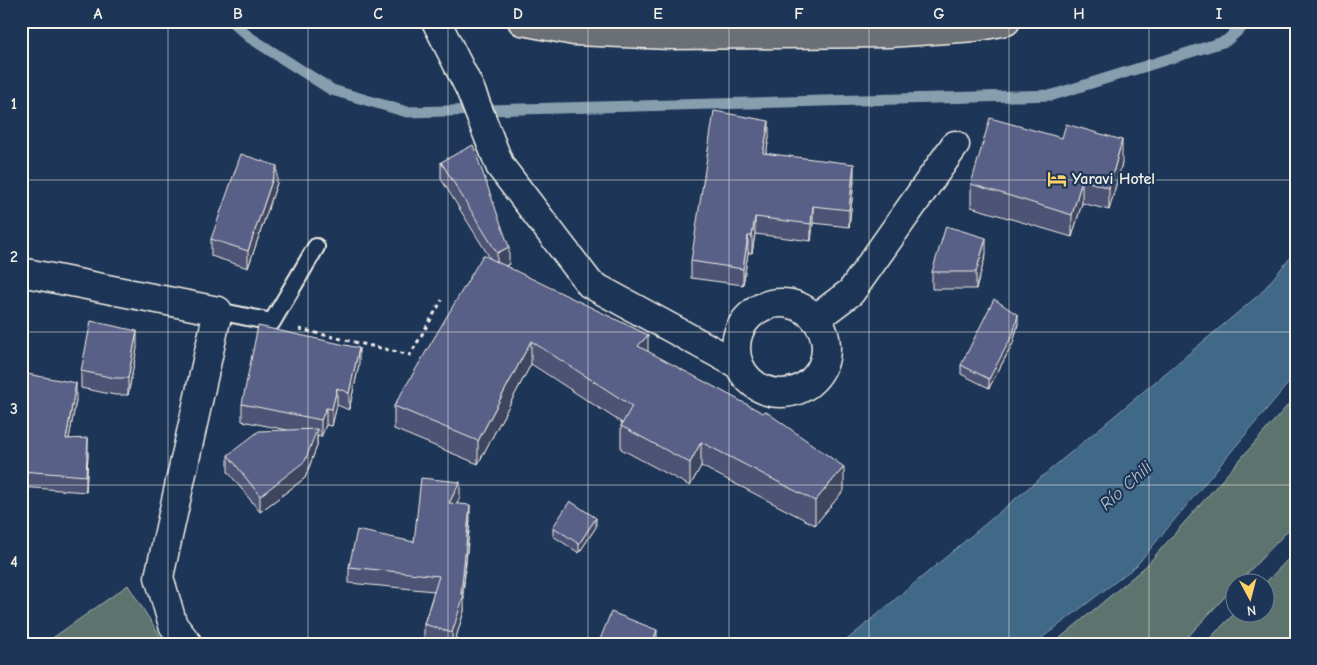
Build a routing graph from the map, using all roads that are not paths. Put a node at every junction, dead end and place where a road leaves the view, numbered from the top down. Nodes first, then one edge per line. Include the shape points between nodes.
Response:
1 (436, 21) edge
2 (522, 21) edge
3 (1006, 21) edge
4 (955, 145) dead end
5 (316, 247) dead end
6 (21, 272) edge
7 (218, 311) junction
8 (815, 319) junction
9 (739, 365) junction
10 (188, 644) edge

1 - 9 street via 470,89 500,166 590,284
2 - 3 main road via 574,31 670,35 889,34 975,27
4 - 8 street via 851,292
5 - 7 lane via 272,322
6 - 7 street
7 - 10 street via 159,577 173,625
8 - 9 street via 791,304 763,306 742,324 736,351
8 - 9 street via 823,332 824,362 816,376 804,386 790,392 767,390 747,378

